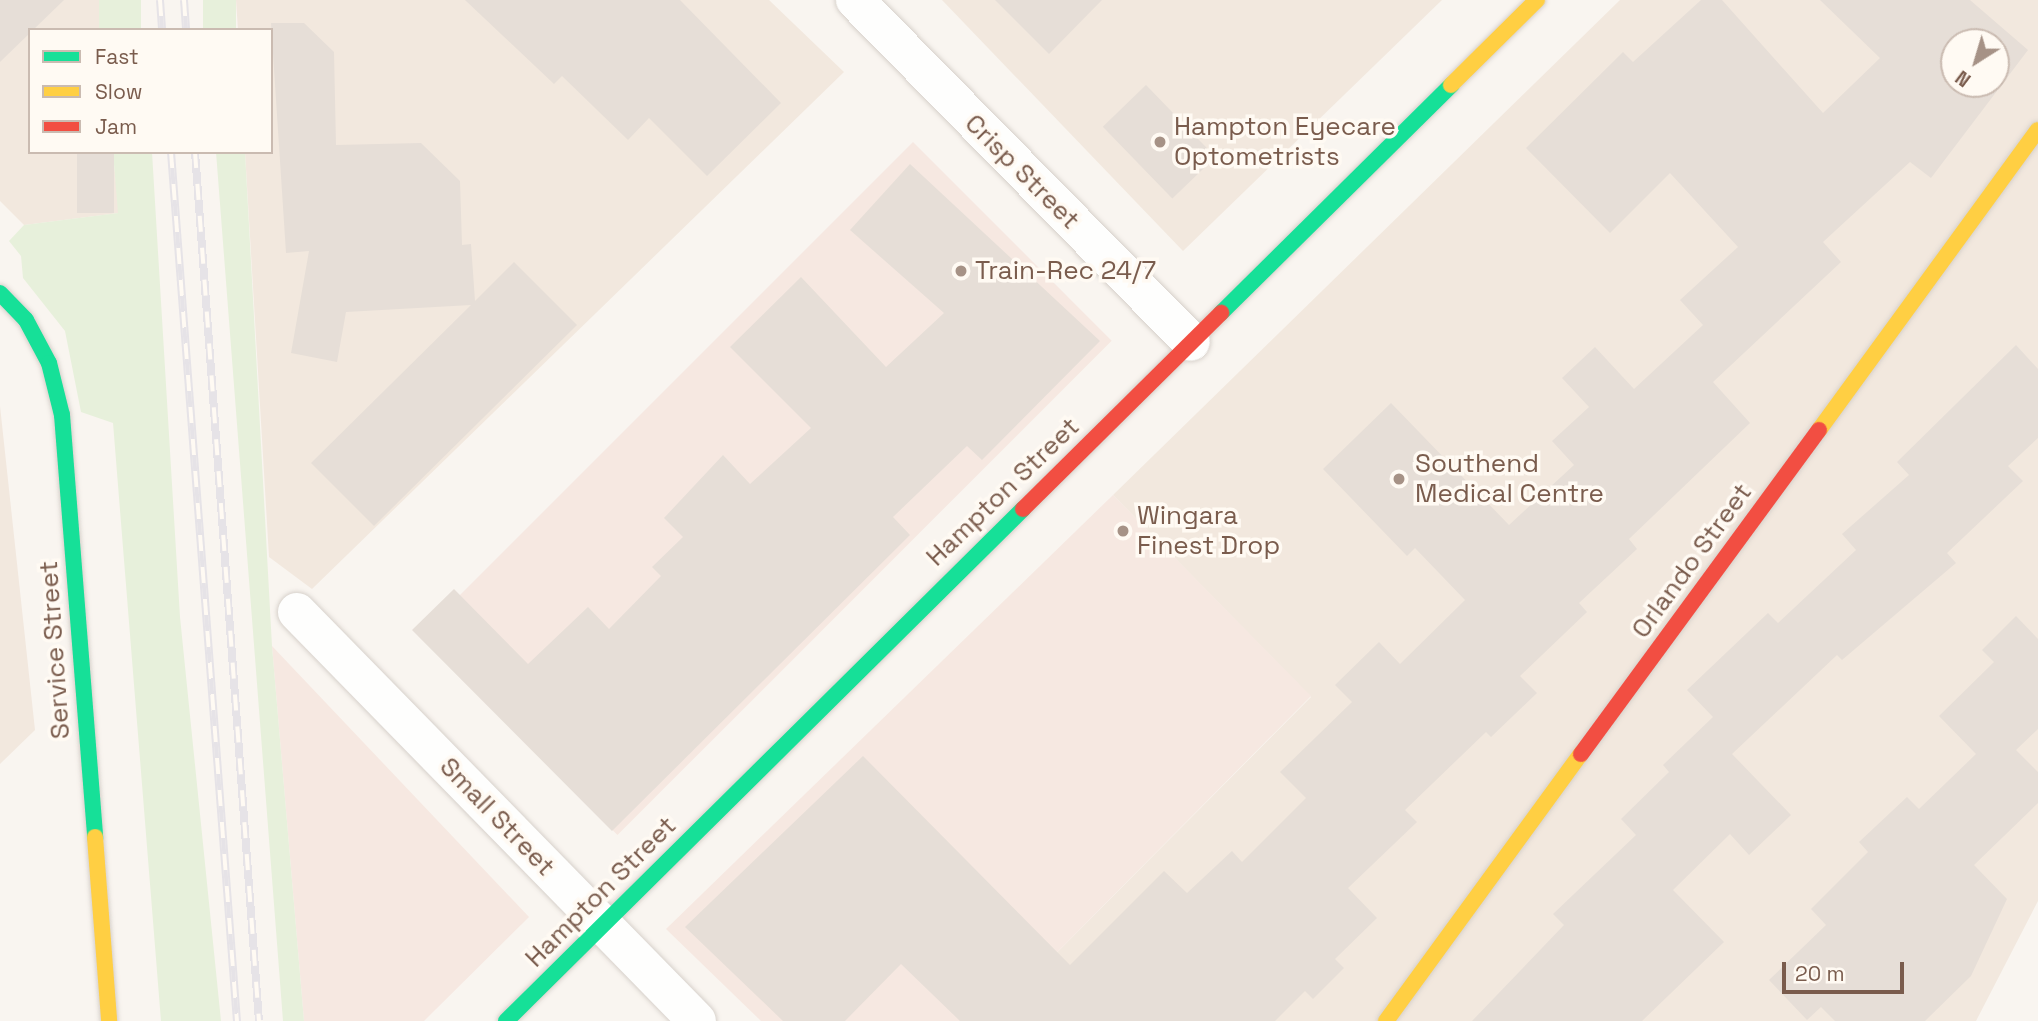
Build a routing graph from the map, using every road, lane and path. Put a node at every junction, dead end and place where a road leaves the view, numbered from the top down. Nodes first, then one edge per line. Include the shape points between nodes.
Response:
1 (855, 0) edge
2 (1537, 0) edge
3 (2038, 130) edge
4 (0, 293) edge
5 (1191, 342) junction
6 (298, 612) dead end
7 (602, 926) junction
8 (109, 1021) edge
9 (506, 1021) edge
10 (697, 1021) edge
11 (1386, 1021) edge

1 - 5 street, Crisp Street
2 - 5 street, Hampton Street
3 - 11 street, Orlando Street
4 - 8 street, Service Street via 26,320 48,363 62,415
5 - 7 street, Hampton Street
6 - 7 street, Small Street
7 - 9 street, Hampton Street
7 - 10 street, Small Street

